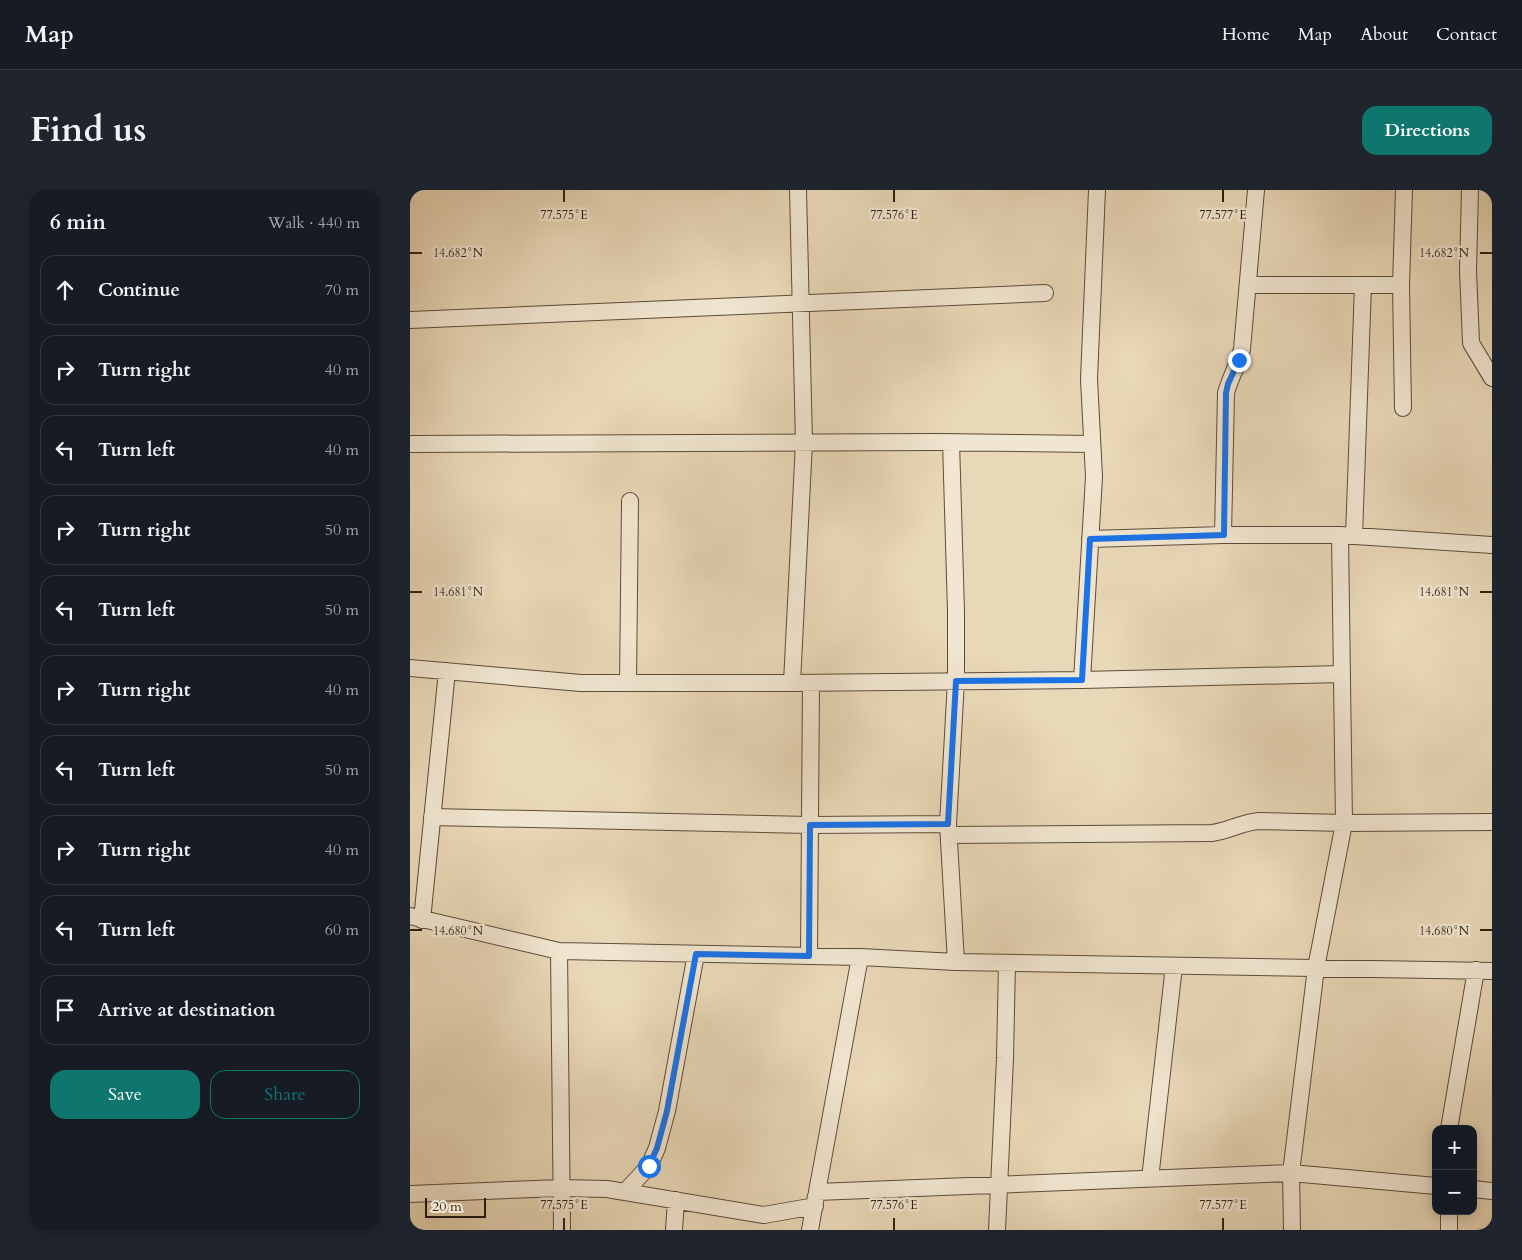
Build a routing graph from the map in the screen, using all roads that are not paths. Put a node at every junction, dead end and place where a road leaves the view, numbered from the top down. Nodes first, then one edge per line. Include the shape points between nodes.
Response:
1 (798, 190) edge
2 (1097, 190) edge
3 (1256, 190) edge
4 (1404, 190) edge
5 (1470, 190) edge
6 (1248, 285) junction
7 (1363, 285) junction
8 (1401, 285) junction
9 (1045, 293) dead end
10 (801, 303) junction
11 (410, 320) edge
12 (1492, 378) edge
13 (1403, 408) dead end
14 (804, 442) junction
15 (951, 442) junction
16 (410, 444) edge
17 (1092, 444) junction
18 (630, 501) dead end
19 (1224, 535) junction
20 (1347, 535) junction
21 (1090, 539) junction
22 (1492, 545) edge
23 (410, 668) edge
24 (447, 671) junction
25 (1342, 674) junction
26 (1082, 680) junction
27 (956, 681) junction
28 (628, 683) junction
29 (792, 683) junction
30 (812, 683) junction
31 (432, 817) junction
32 (1492, 822) edge
33 (1344, 823) junction
34 (810, 825) junction
35 (949, 829) junction
36 (416, 918) edge
37 (559, 951) junction
38 (696, 954) junction
39 (809, 956) junction
40 (860, 957) junction
41 (956, 962) junction
42 (1007, 963) junction
43 (1174, 966) junction
44 (1316, 968) junction
45 (1484, 970) edge
46 (1450, 1125) edge
47 (1292, 1173) junction
48 (1150, 1179) junction
49 (999, 1185) junction
50 (1432, 1186) edge
51 (561, 1188) junction
52 (1477, 1189) edge
53 (1492, 1191) edge
54 (625, 1192) junction
55 (410, 1194) edge
56 (816, 1199) junction
57 (676, 1200) junction
58 (1449, 1215) edge
59 (562, 1230) edge
60 (674, 1230) edge
61 (810, 1230) edge
62 (997, 1230) edge
63 (1292, 1230) edge
64 (1448, 1230) edge

1 - 10 street
2 - 17 street via 1089,379
3 - 6 street
4 - 8 street
5 - 12 street via 1468,271 1471,343
6 - 7 street
6 - 19 street via 1242,349 1226,393
7 - 8 street
7 - 20 street
8 - 13 street
9 - 10 street
10 - 11 street
10 - 14 street
14 - 15 street
14 - 16 street
14 - 29 street
15 - 17 street
15 - 27 street
17 - 21 street via 1094,477
18 - 28 street
19 - 20 street
19 - 21 street
20 - 22 street
20 - 25 street
21 - 26 street
23 - 24 street
24 - 28 street via 581,683
24 - 31 street
25 - 26 street
25 - 33 street
26 - 27 street
27 - 30 street
27 - 35 street
28 - 29 street
29 - 30 street
30 - 34 street
31 - 34 street
31 - 36 street
32 - 33 street
33 - 35 street via 1245,822 1212,833
33 - 44 street
34 - 35 street
34 - 39 street
35 - 41 street
36 - 37 street
37 - 38 street
37 - 51 street
38 - 39 street
38 - 54 street via 667,1111 657,1148 649,1166
39 - 40 street
40 - 41 street
40 - 56 street
41 - 42 street
42 - 43 street
42 - 49 street
43 - 44 street
43 - 48 street
44 - 45 street
44 - 47 street
45 - 46 street
47 - 48 street
47 - 50 street
47 - 63 street
48 - 49 street
49 - 56 street
49 - 62 street
51 - 54 street
51 - 55 street
51 - 59 street
52 - 53 street
54 - 57 street
56 - 57 street via 764,1215
56 - 61 street
57 - 60 street
58 - 64 street

